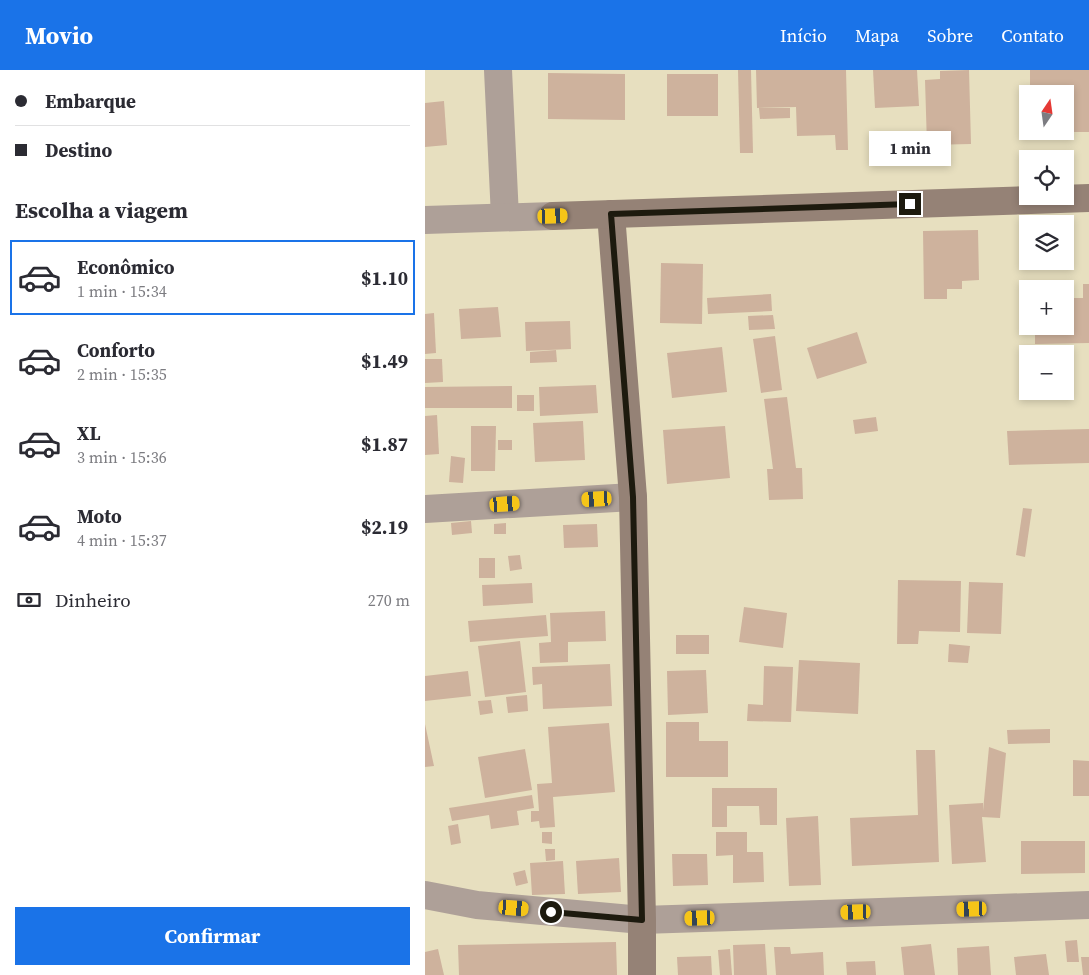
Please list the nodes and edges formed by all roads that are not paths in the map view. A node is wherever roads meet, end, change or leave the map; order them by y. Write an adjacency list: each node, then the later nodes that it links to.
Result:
1 (498, 70): 4 (street)
2 (1089, 198): 3 (street)
3 (611, 214): 4 (street); 6 (street)
4 (505, 217): 5 (street)
5 (425, 220)
6 (633, 497): 7 (street); 10 (street)
7 (425, 509)
8 (425, 895): 10 (street)
9 (1089, 905): 10 (street)
10 (642, 920): 11 (street)
11 (642, 975)

